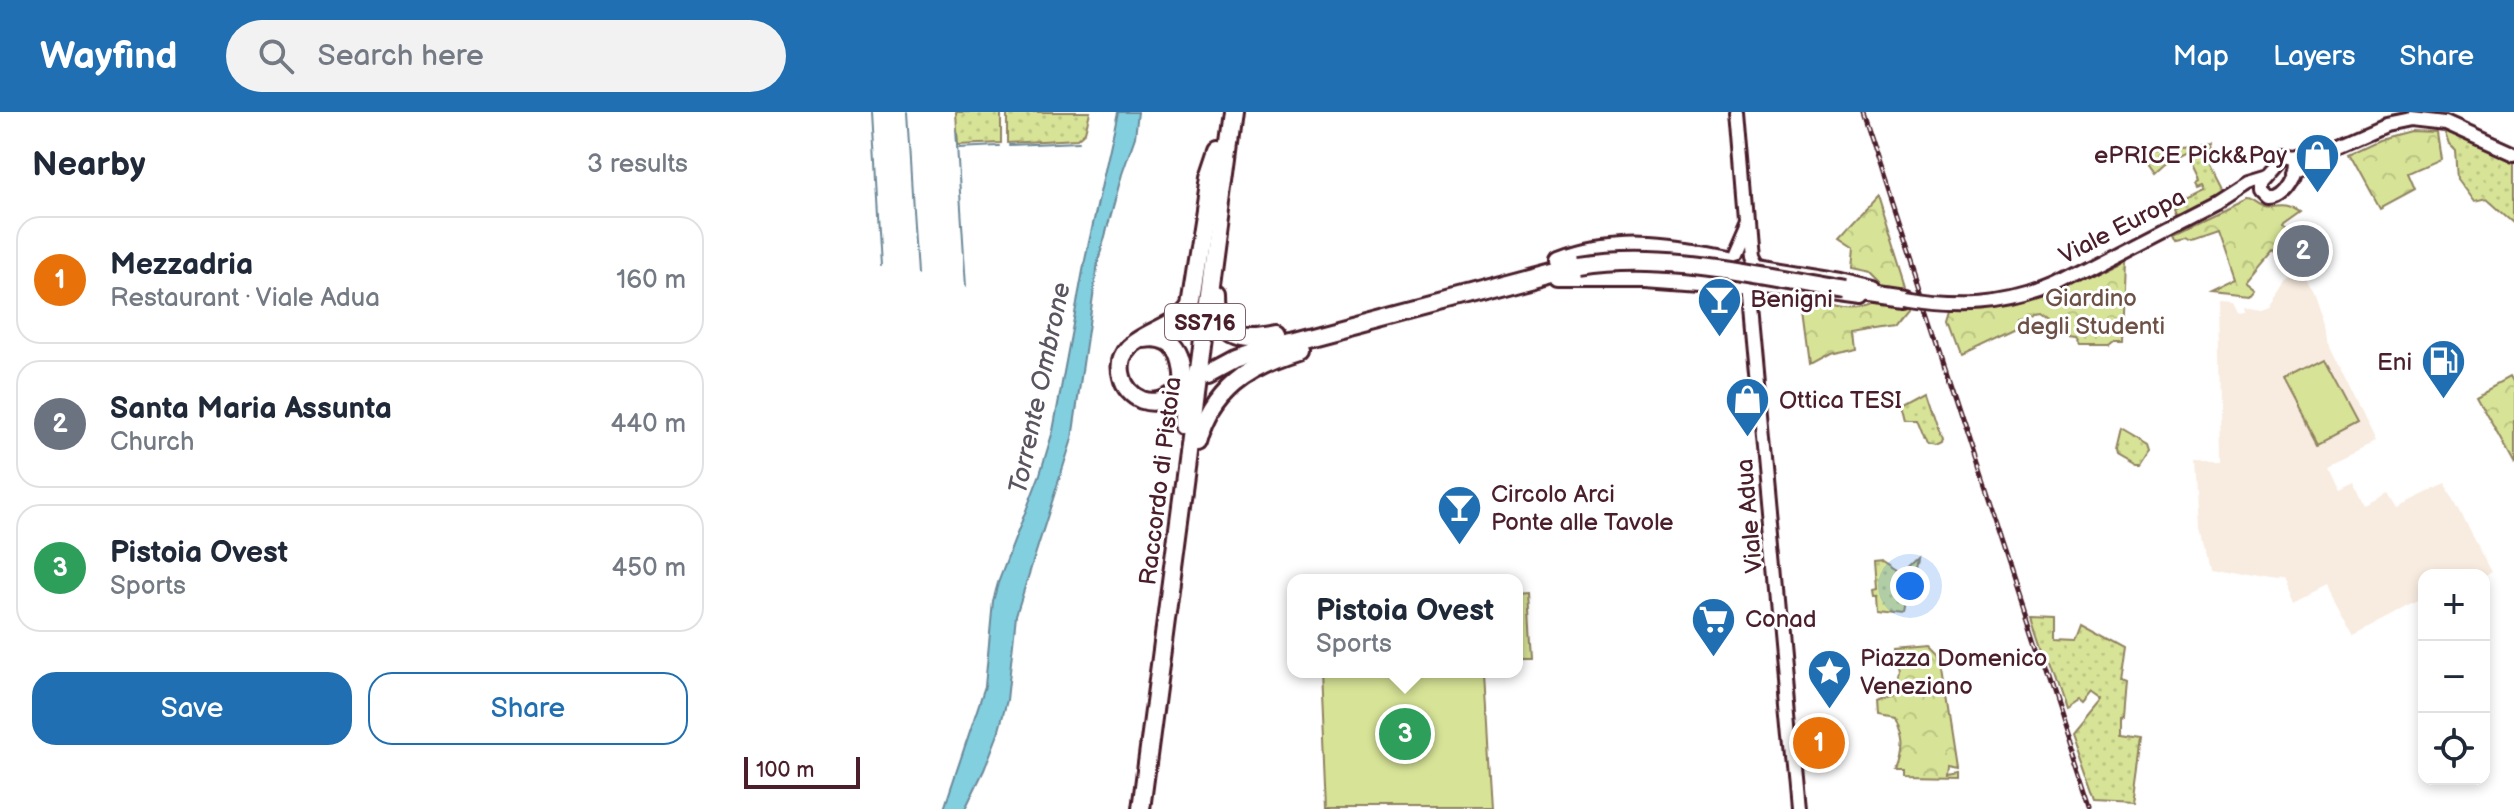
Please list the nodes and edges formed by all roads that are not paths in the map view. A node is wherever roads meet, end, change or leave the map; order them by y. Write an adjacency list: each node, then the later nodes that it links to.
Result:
1 (1224, 112): 5 (highway, Raccordo di Pistoia / SS716)
2 (1233, 112): 5 (highway, Raccordo di Pistoia / SS716)
3 (1737, 112): 12 (main road)
4 (2338, 145): 6 (main road); 7 (main road); 8 (main road)
5 (1224, 151): 22 (highway); 23 (highway); 26 (highway, Raccordo di Pistoia / SS716); 27 (highway, Raccordo di Pistoia / SS716)
6 (2514, 154)
7 (2298, 158): 8 (main road); 9 (main road)
8 (2296, 174): 10 (main road)
9 (2268, 176): 10 (main road); 11 (main road)
10 (2264, 194): 11 (main road)
11 (2217, 202): 20 (main road, Viale Europa, bridge)
12 (1746, 221): 13 (main road); 14 (main road)
13 (1728, 256): 14 (main road); 15 (highway); 17 (main road)
14 (1752, 261): 16 (main road); 19 (main road)
15 (1535, 277): 17 (highway); 19 (highway, bridge); 22 (highway)
16 (1750, 284): 17 (main road); 18 (main road); 21 (main road, Viale Adua)
17 (1729, 285): 21 (main road)
18 (1772, 288): 19 (main road); 21 (main road)
19 (1877, 295): 20 (highway)
20 (1906, 299)
21 (1752, 314): 30 (main road, Viale Adua)
22 (1387, 315): 24 (highway); 27 (highway)
23 (1138, 340): 25 (highway); 26 (highway)
24 (1208, 374)
25 (1178, 392)
26 (1183, 426): 28 (highway, Raccordo di Pistoia / SS716)
27 (1183, 493): 29 (highway, Raccordo di Pistoia / SS716)
28 (1132, 809)
29 (1141, 809)
30 (1797, 809)

